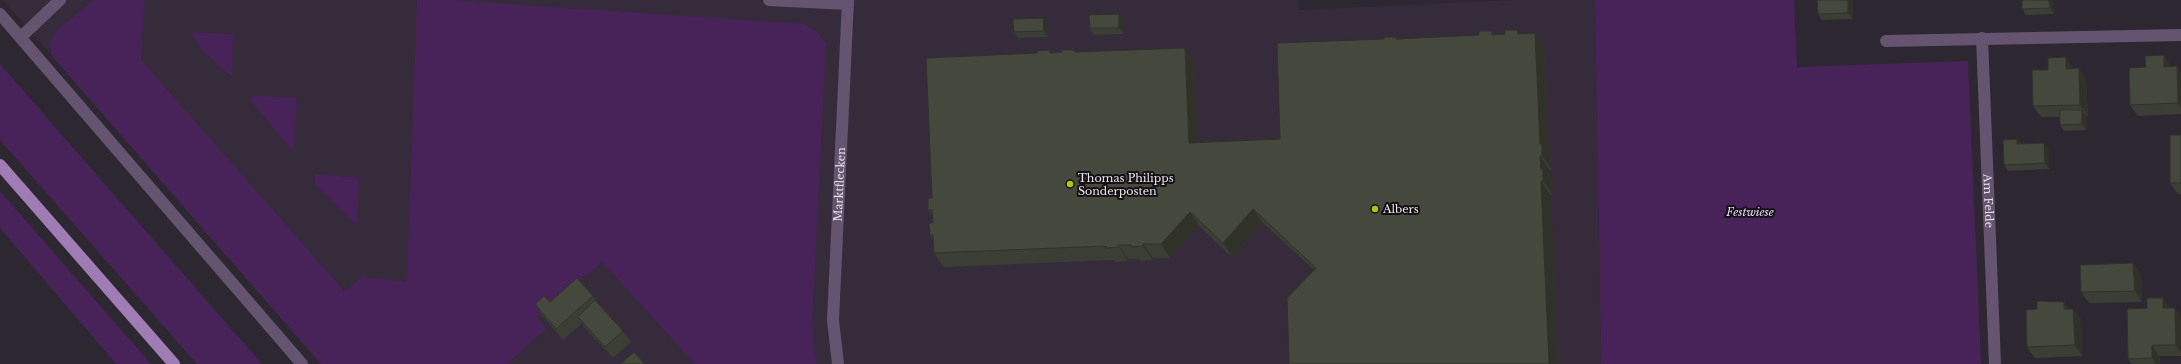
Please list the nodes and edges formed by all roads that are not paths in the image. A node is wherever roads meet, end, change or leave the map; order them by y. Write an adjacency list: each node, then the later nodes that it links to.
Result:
1 (60, 0): 6 (street)
2 (769, 0): 3 (street, Marktflecken)
3 (848, 2): 12 (street, Marktflecken)
4 (0, 14): 6 (street)
5 (2181, 35): 7 (street)
6 (21, 37): 11 (street)
7 (1982, 38): 8 (street); 13 (street, Am Felde)
8 (1886, 41)
9 (0, 165): 10 (main road)
10 (174, 364)
11 (302, 364)
12 (838, 364)
13 (1995, 364)

